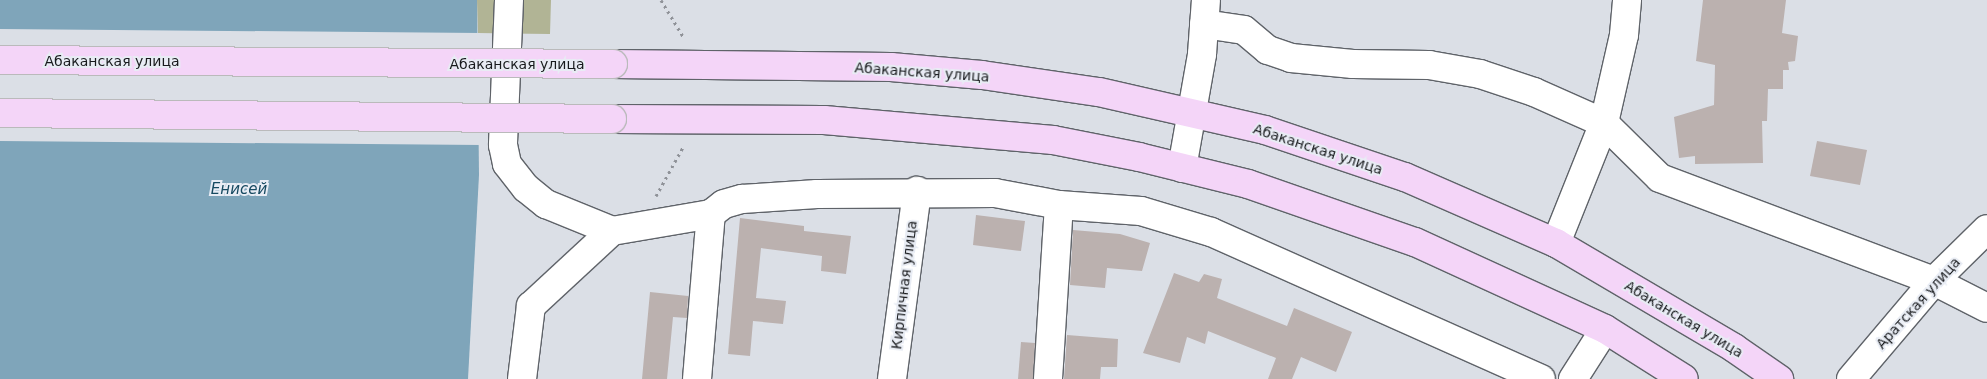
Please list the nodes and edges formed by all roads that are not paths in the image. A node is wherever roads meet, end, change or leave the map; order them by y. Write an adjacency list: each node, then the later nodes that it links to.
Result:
1 (509, 0): 13 (street)
2 (1628, 0): 7 (street)
3 (1206, 12): 5 (street); 7 (street)
4 (0, 60): 5 (main road, Абаканская улица, bridge)
5 (1193, 112): 8 (street); 14 (main road, Абаканская улица)
6 (0, 113): 8 (main road, bridge)
7 (1604, 123): 14 (street); 15 (street)
8 (1182, 168): 17 (main road)
9 (917, 191): 10 (street); 11 (street); 20 (street, Кирпичная улица)
10 (1059, 205): 21 (street); 22 (street)
11 (711, 214): 13 (street); 19 (street)
12 (1987, 229): 15 (street, Аратская улица)
13 (612, 231): 18 (street)
14 (1556, 243): 25 (main road, Абаканская улица)
15 (1934, 281): 16 (street); 26 (street, Аратская улица)
16 (1987, 308)
17 (1605, 329): 23 (street); 24 (main road)
18 (522, 379)
19 (696, 379)
20 (892, 379)
21 (1048, 379)
22 (1541, 379)
23 (1573, 379)
24 (1684, 379)
25 (1779, 379)
26 (1851, 379)

